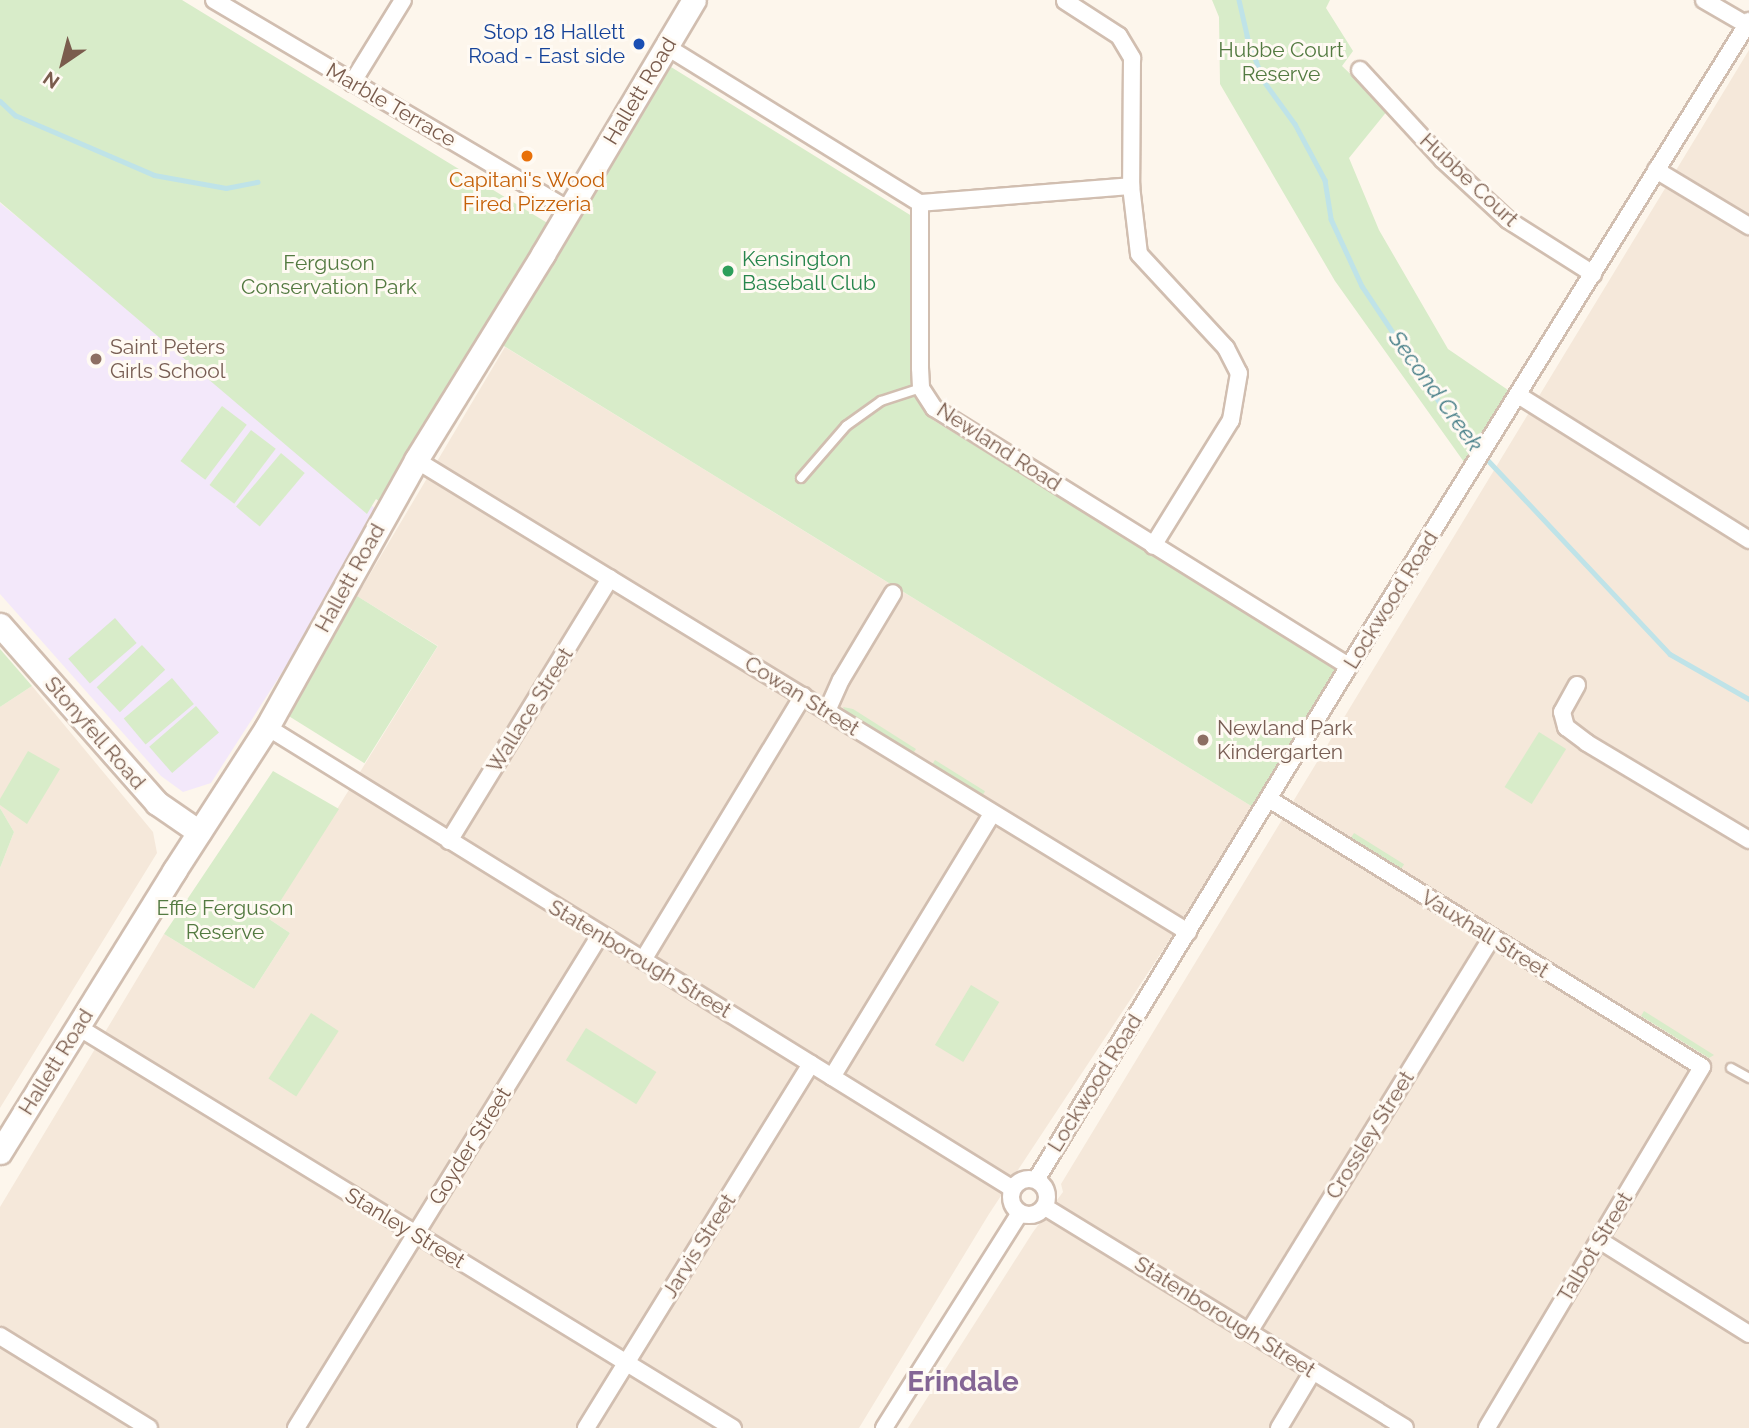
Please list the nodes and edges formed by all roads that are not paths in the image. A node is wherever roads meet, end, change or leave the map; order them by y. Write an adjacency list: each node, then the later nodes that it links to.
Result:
1 (214, 0): 9 (street, Marble Terrace)
2 (403, 0): 9 (street)
3 (694, 0): 7 (main road, Hallett Road)
4 (1704, 0): 6 (street)
5 (1065, 1): 11 (street)
6 (1748, 23): 10 (street, Lockwood Road)
7 (667, 47): 12 (street); 13 (main road, Hallett Road)
8 (1360, 70): 15 (street, Hubbe Court)
9 (352, 83): 13 (street, Marble Terrace)
10 (1656, 170): 14 (street); 15 (street, Lockwood Road)
11 (1131, 186): 12 (street); 21 (street)
12 (920, 203): 16 (street, Newland Road)
13 (569, 210): 18 (main road, Hallett Road)
14 (1749, 226)
15 (1593, 274): 17 (street, Lockwood Road)
16 (921, 388): 19 (lane); 21 (street, Newland Road)
17 (1518, 396): 20 (street); 25 (street, Lockwood Road)
18 (416, 460): 22 (street, Cowan Street); 29 (main road, Hallett Road)
19 (801, 478)
20 (1749, 540)
21 (1153, 546): 25 (street, Newland Road)
22 (610, 578): 27 (street, Cowan Street); 34 (street, Wallace Street)
23 (893, 593): 28 (street)
24 (0, 625): 32 (main road, Stonyfell Road)
25 (1349, 666): 30 (street, Lockwood Road)
26 (1577, 685): 33 (street)
27 (803, 696): 28 (street, Cowan Street); 38 (street)
28 (827, 711): 31 (street, Cowan Street)
29 (267, 727): 32 (main road, Hallett Road); 34 (street, Statenborough Street)
30 (1269, 799): 35 (street, Lockwood Road); 37 (street, Vauxhall Street)
31 (992, 814): 35 (street, Cowan Street); 43 (street)
32 (199, 832): 39 (main road, Hallett Road)
33 (1749, 840)
34 (449, 841): 36 (street, Statenborough Street)
35 (1188, 932): 46 (street, Lockwood Road)
36 (600, 935): 38 (street, Statenborough Street); 50 (street, Goyder Street)
37 (1492, 939): 41 (street, Vauxhall Street); 52 (street, Crossley Street)
38 (643, 960): 40 (street, Statenborough Street)
39 (78, 1027): 45 (main road, Hallett Road); 50 (street, Stanley Street)
40 (811, 1064): 43 (street, Statenborough Street); 55 (street, Jarvis Street)
41 (1702, 1067): 51 (street, Talbot Street)
42 (1731, 1068): 44 (lane)
43 (832, 1077): 47 (street, Statenborough Street)
44 (1749, 1078)
45 (2, 1145)
46 (1036, 1180): 47 (street); 48 (street)
47 (1013, 1189): 49 (street)
48 (1045, 1207): 49 (street); 52 (street, Statenborough Street)
49 (1020, 1213): 61 (street)
50 (415, 1234): 55 (street, Stanley Street); 58 (street, Goyder Street)
51 (1599, 1240): 53 (street); 64 (street, Talbot Street)
52 (1250, 1332): 56 (street, Statenborough Street)
53 (1749, 1334)
54 (0, 1336): 57 (street)
55 (628, 1362): 59 (street, Jarvis Street); 60 (street, Stanley Street)
56 (1313, 1371): 62 (street); 63 (street, Statenborough Street)
57 (149, 1428)
58 (296, 1428)
59 (586, 1428)
60 (733, 1428)
61 (884, 1428)
62 (1279, 1428)
63 (1405, 1428)
64 (1487, 1428)

